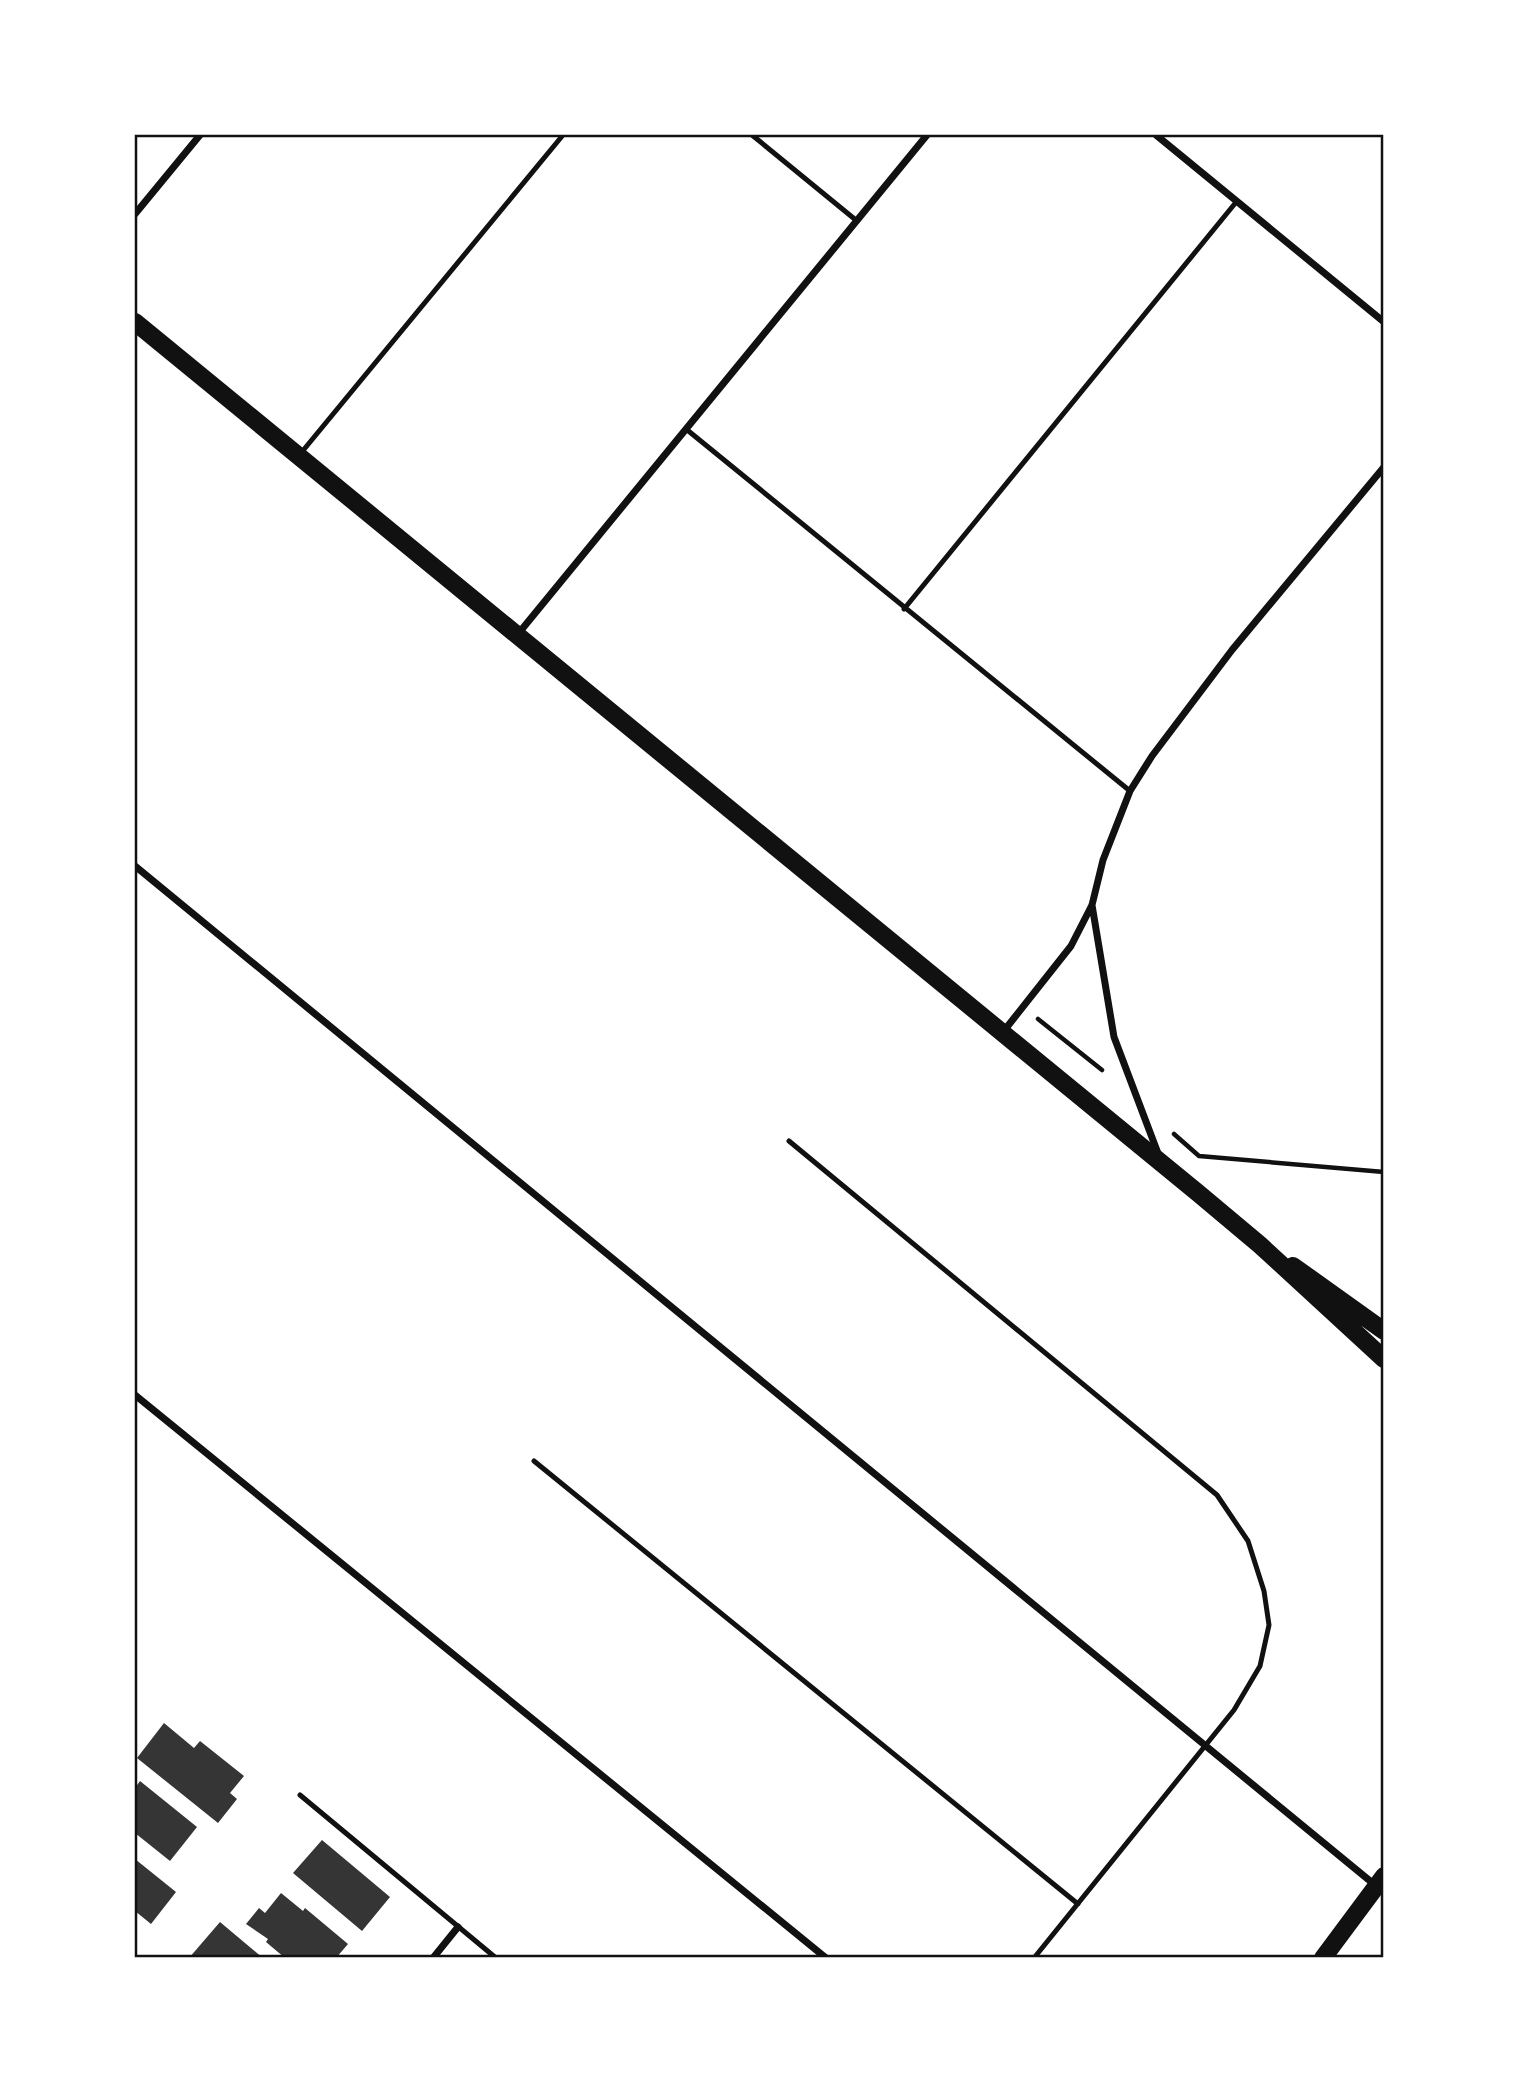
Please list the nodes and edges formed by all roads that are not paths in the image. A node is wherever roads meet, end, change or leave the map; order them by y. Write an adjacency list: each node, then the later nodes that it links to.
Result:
1 (200, 135): 7 (street)
2 (563, 135): 12 (lane)
3 (752, 135): 8 (lane)
4 (927, 135): 8 (street)
5 (1156, 135): 6 (street)
6 (1237, 201): 10 (street); 14 (lane)
7 (135, 214)
8 (857, 221): 11 (street)
9 (135, 322): 12 (main road)
10 (1384, 322)
11 (686, 429): 14 (lane); 15 (street)
12 (299, 456): 15 (main road)
13 (1384, 467): 16 (street)
14 (904, 608): 16 (lane)
15 (517, 635): 19 (main road)
16 (1130, 791): 18 (street)
17 (135, 866): 27 (street)
18 (1092, 905): 19 (street); 21 (street)
19 (1003, 1033): 21 (main road)
20 (789, 1141): 27 (lane)
21 (1163, 1165): 22 (main road)
22 (1260, 1245): 23 (main road); 24 (main road)
23 (1384, 1331)
24 (1384, 1359)
25 (135, 1395): 34 (street)
26 (534, 1461): 30 (lane)
27 (1206, 1746): 29 (street); 30 (lane)
28 (300, 1796): 31 (lane)
29 (1382, 1882): 36 (main road)
30 (1078, 1904): 35 (lane)
31 (458, 1927): 32 (street); 33 (lane)
32 (432, 1958)
33 (496, 1958)
34 (826, 1958)
35 (1034, 1958)
36 (1323, 1958)

